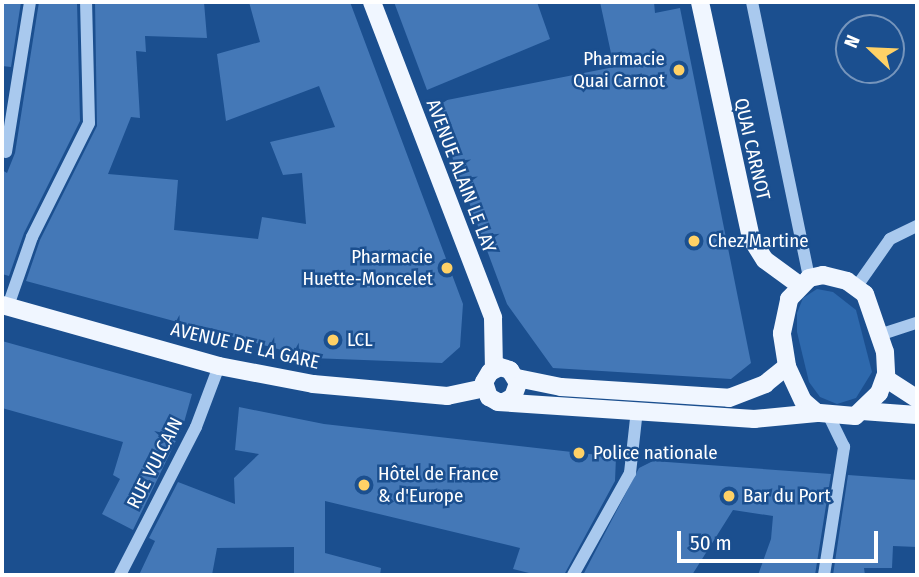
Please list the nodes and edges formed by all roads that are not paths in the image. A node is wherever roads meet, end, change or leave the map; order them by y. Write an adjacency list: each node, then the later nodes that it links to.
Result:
1 (30, 2): 6 (street)
2 (86, 2): 10 (street)
3 (372, 2): 15 (main road, AVENUE ALAIN LE LAY)
4 (700, 2): 8 (main road, QUAI CARNOT)
5 (752, 2): 8 (street)
6 (6, 152)
7 (917, 226): 9 (street)
8 (804, 282): 9 (main road); 14 (main road)
9 (857, 286): 12 (main road)
10 (5, 306): 13 (main road, AVENUE DE LA GARE)
11 (917, 323): 12 (street)
12 (879, 335): 17 (main road)
13 (219, 366): 18 (main road, AVENUE DE LA GARE); 25 (street, RUE VULCAIN)
14 (787, 366): 16 (main road); 23 (main road)
15 (494, 368): 16 (main road); 18 (main road)
16 (517, 378): 20 (main road)
17 (885, 378): 19 (main road); 22 (main road)
18 (484, 388): 20 (main road)
19 (917, 399)
20 (504, 402): 21 (main road)
21 (637, 410): 23 (main road); 26 (street)
22 (862, 411): 23 (main road); 24 (main road)
23 (823, 414): 27 (street)
24 (917, 415)
25 (120, 575)
26 (573, 575)
27 (824, 575)

